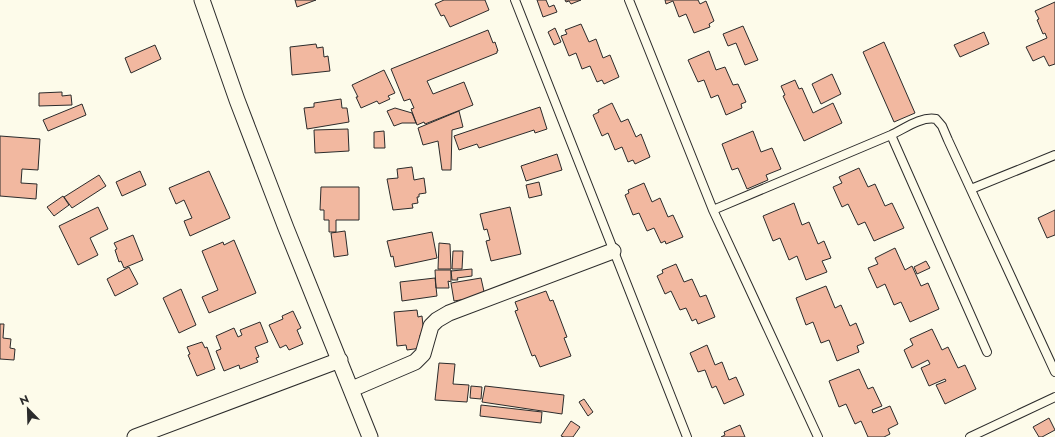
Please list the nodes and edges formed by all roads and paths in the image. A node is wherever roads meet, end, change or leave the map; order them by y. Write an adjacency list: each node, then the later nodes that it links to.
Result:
1 (202, 0): 10 (street)
2 (515, 0): 8 (lane)
3 (629, 0): 7 (lane)
4 (891, 135): 6 (lane); 7 (lane); 9 (lane)
5 (1055, 155): 6 (lane)
6 (971, 189): 11 (lane)
7 (713, 210): 17 (lane)
8 (613, 251): 12 (street); 16 (lane)
9 (987, 352)
10 (340, 360): 12 (street); 14 (street)
11 (1055, 372)
12 (352, 389): 15 (street)
13 (1055, 397): 18 (lane)
14 (135, 437)
15 (370, 437)
16 (688, 437)
17 (818, 437)
18 (970, 437)

